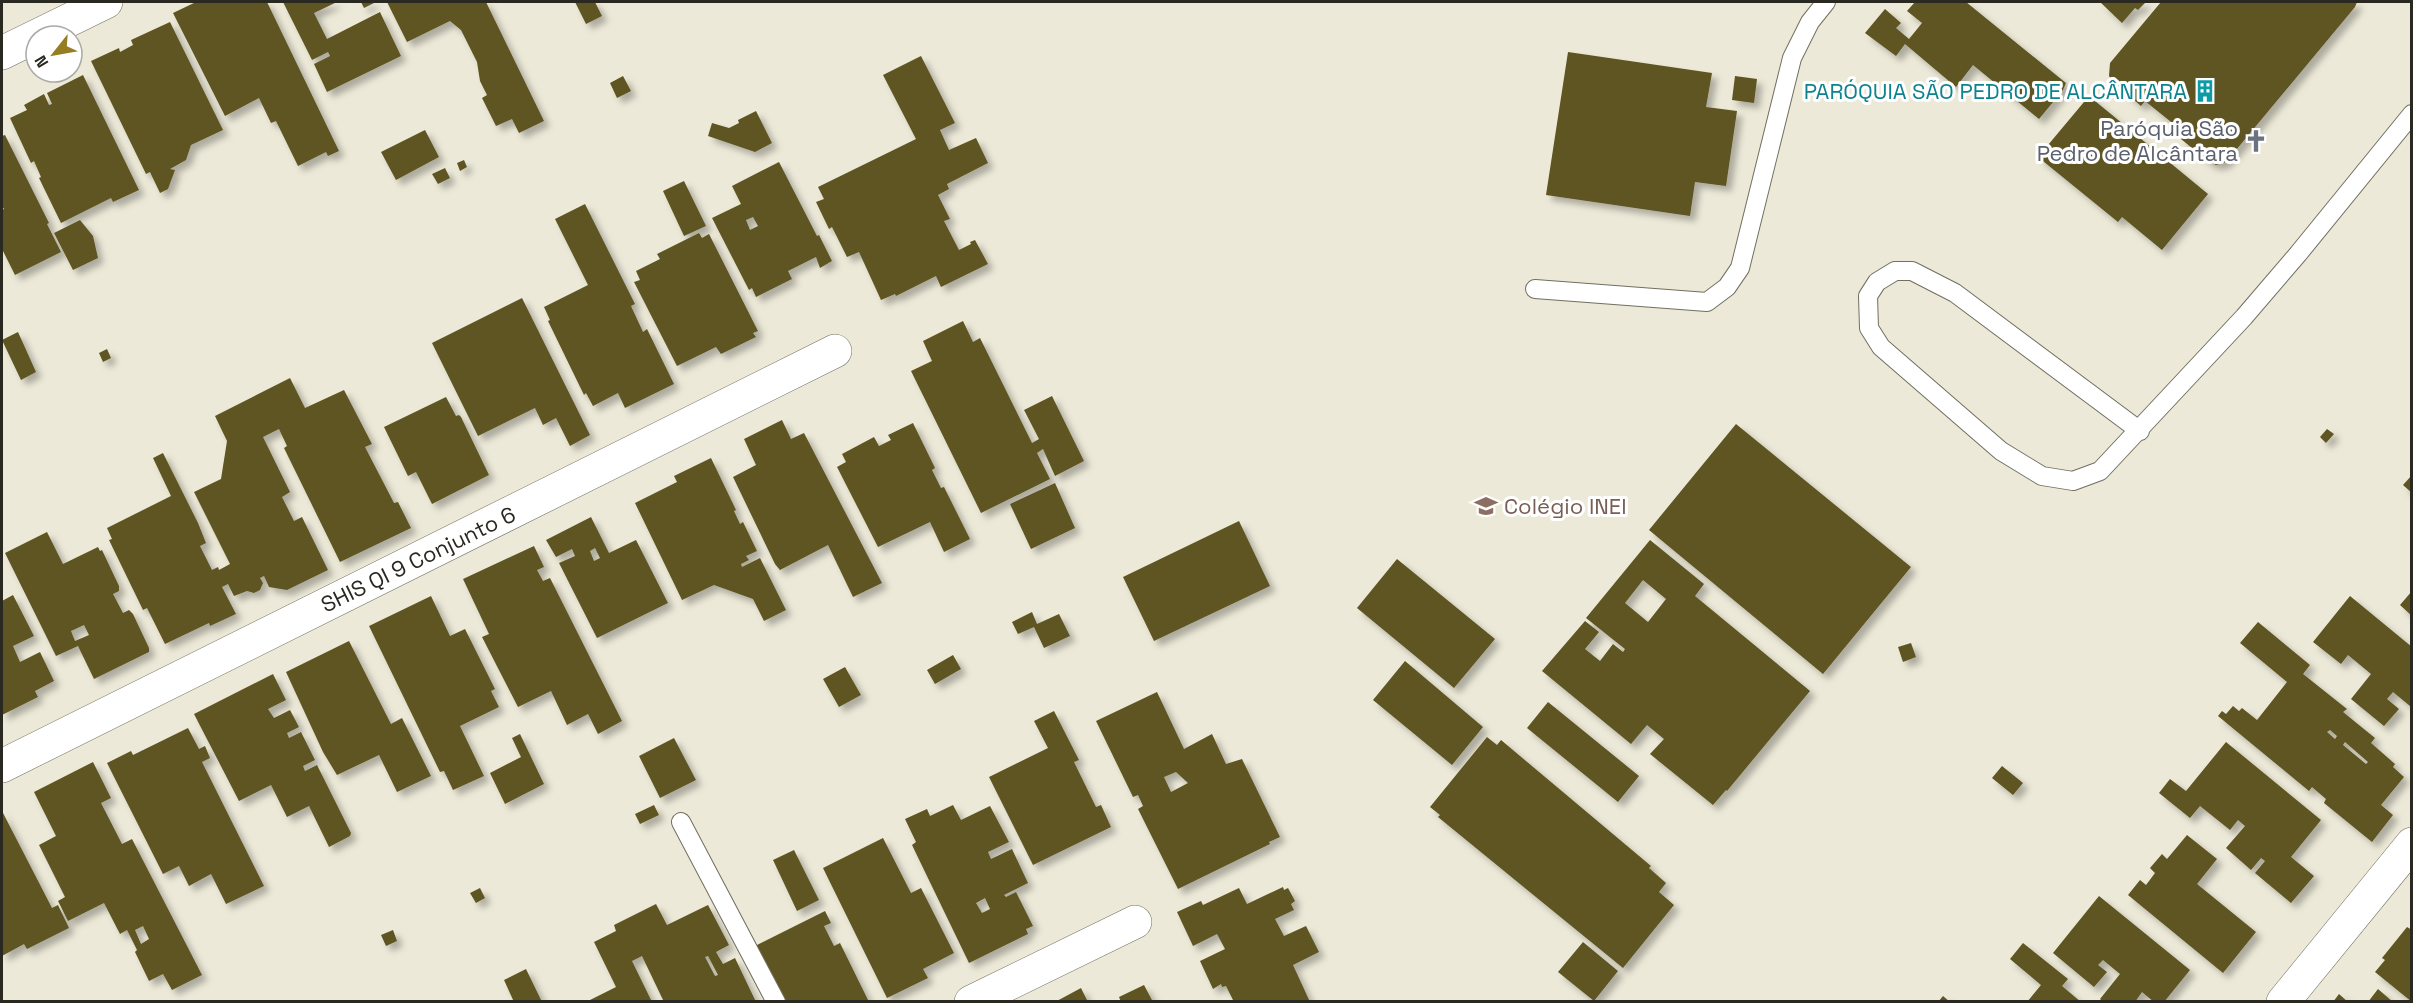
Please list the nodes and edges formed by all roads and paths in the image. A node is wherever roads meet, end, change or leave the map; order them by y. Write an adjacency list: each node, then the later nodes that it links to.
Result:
1 (106, 2): 3 (street)
2 (1826, 2): 5 (lane)
3 (2, 53)
4 (2412, 114): 7 (lane)
5 (1536, 289)
6 (835, 351): 8 (street, SHIS QI 9 Conjunto 6)
7 (2140, 431): 7 (lane)
8 (2, 766)
9 (681, 822): 12 (lane)
10 (2412, 844): 14 (street)
11 (1135, 922): 13 (street)
12 (776, 1002)
13 (971, 1002)
14 (2283, 1002)

